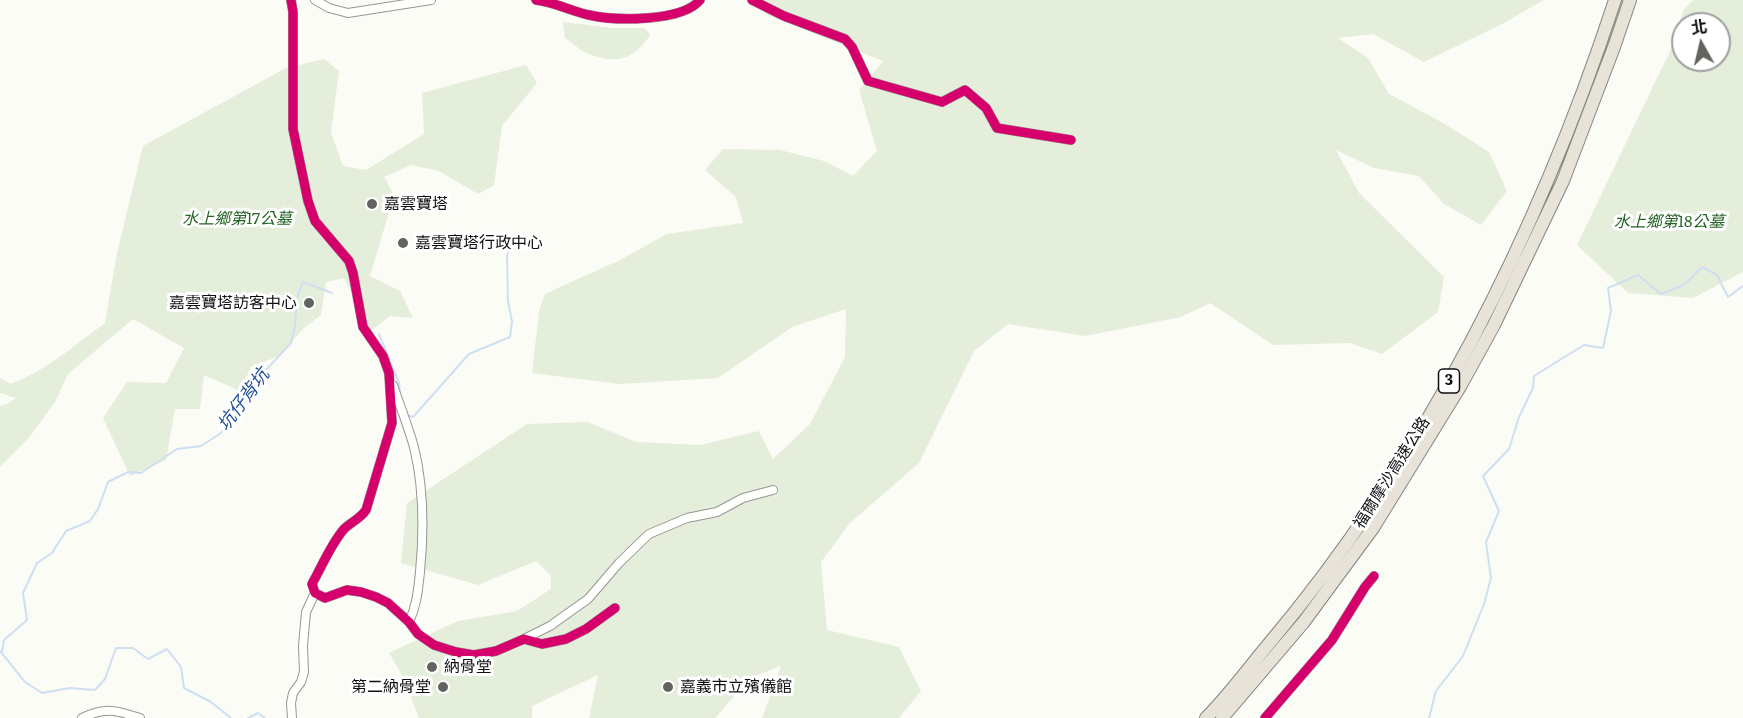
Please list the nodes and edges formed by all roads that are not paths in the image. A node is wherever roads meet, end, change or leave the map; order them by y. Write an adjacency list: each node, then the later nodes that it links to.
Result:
1 (291, 0): 10 (street)
2 (315, 0): 3 (street)
3 (431, 0)
4 (536, 0): 5 (street)
5 (700, 0)
6 (752, 0): 9 (street)
7 (1615, 0): 20 (highway, 福爾摩沙高速公路 / 3)
8 (1630, 0): 21 (highway, 福爾摩沙高速公路 / 3)
9 (1071, 140)
10 (389, 374): 13 (street); 15 (street)
11 (773, 490): 16 (street)
12 (1374, 576): 22 (street)
13 (315, 593): 15 (street); 19 (street)
14 (615, 609): 16 (street)
15 (409, 622): 16 (street)
16 (524, 639)
17 (82, 718): 18 (street)
18 (140, 718)
19 (292, 718)
20 (1206, 718)
21 (1222, 718)
22 (1265, 718)

